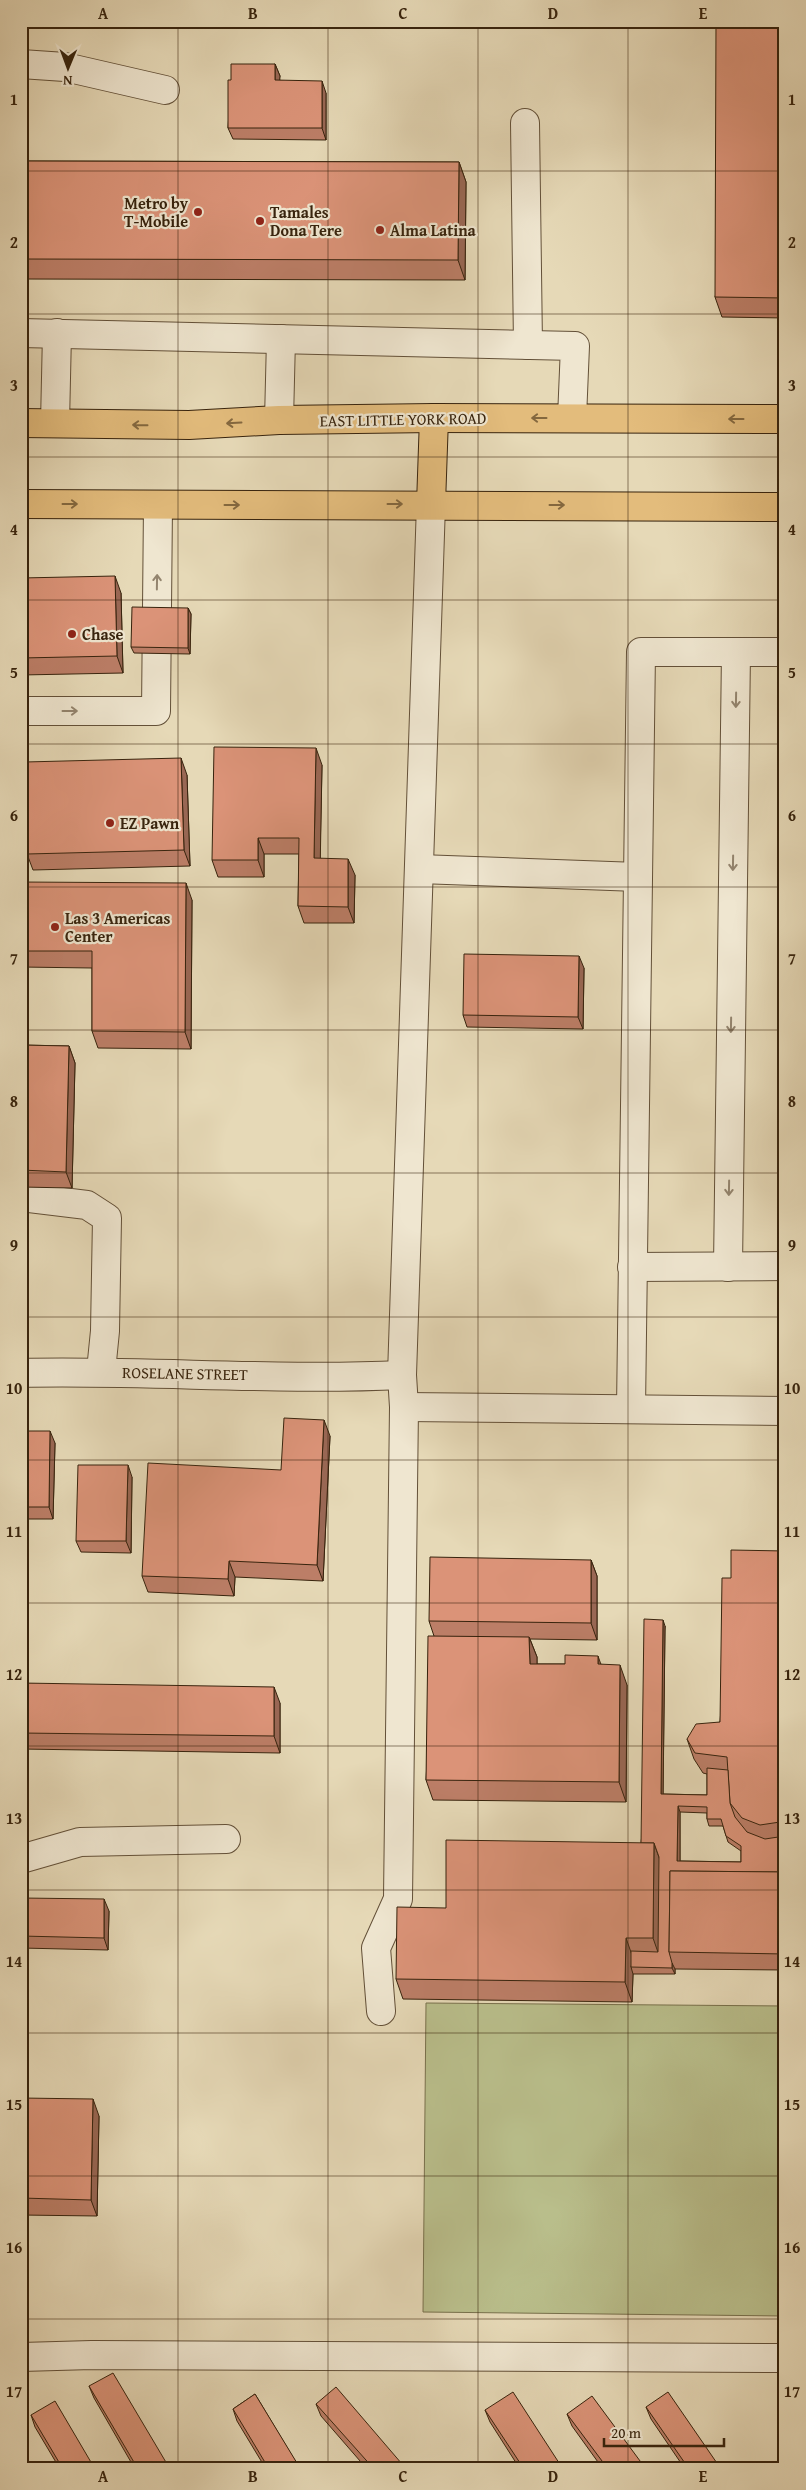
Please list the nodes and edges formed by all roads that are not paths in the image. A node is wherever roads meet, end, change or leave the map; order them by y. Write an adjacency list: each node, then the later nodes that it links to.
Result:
1 (21, 64): 2 (street)
2 (165, 90)
3 (525, 123): 7 (street)
4 (21, 333): 5 (street)
5 (57, 333): 6 (street); 13 (street)
6 (281, 339): 7 (street); 11 (street)
7 (528, 345): 9 (street)
8 (434, 418): 9 (main road, EAST LITTLE YORK ROAD, one-way to 8); 11 (main road, EAST LITTLE YORK ROAD); 15 (main road)
9 (572, 418): 10 (main road, EAST LITTLE YORK ROAD, one-way to 9)
10 (785, 419)
11 (279, 420): 13 (main road, EAST LITTLE YORK ROAD, one-way to 13)
12 (21, 423): 13 (main road, EAST LITTLE YORK ROAD)
13 (55, 423)
14 (21, 504): 16 (main road, one-way to 16)
15 (431, 504): 16 (main road, one-way to 15); 17 (main road, one-way to 17); 21 (street)
16 (158, 505): 20 (street, one-way to 16)
17 (785, 507)
18 (736, 652): 19 (street); 22 (street); 26 (street, one-way to 26)
19 (785, 652)
20 (21, 711)
21 (419, 869): 22 (street); 29 (street)
22 (638, 877): 25 (street)
23 (21, 1196): 27 (street)
24 (785, 1266): 26 (street)
25 (632, 1267): 26 (street); 31 (street)
26 (728, 1267)
27 (101, 1372): 28 (street, ROSELANE STREET); 29 (street, ROSELANE STREET)
28 (21, 1373)
29 (402, 1375): 30 (street)
30 (404, 1407): 31 (street); 35 (street)
31 (630, 1409): 32 (street)
32 (785, 1411)
33 (226, 1839): 34 (street)
34 (21, 1859)
35 (381, 2011)
36 (21, 2357): 37 (street)
37 (785, 2358)

